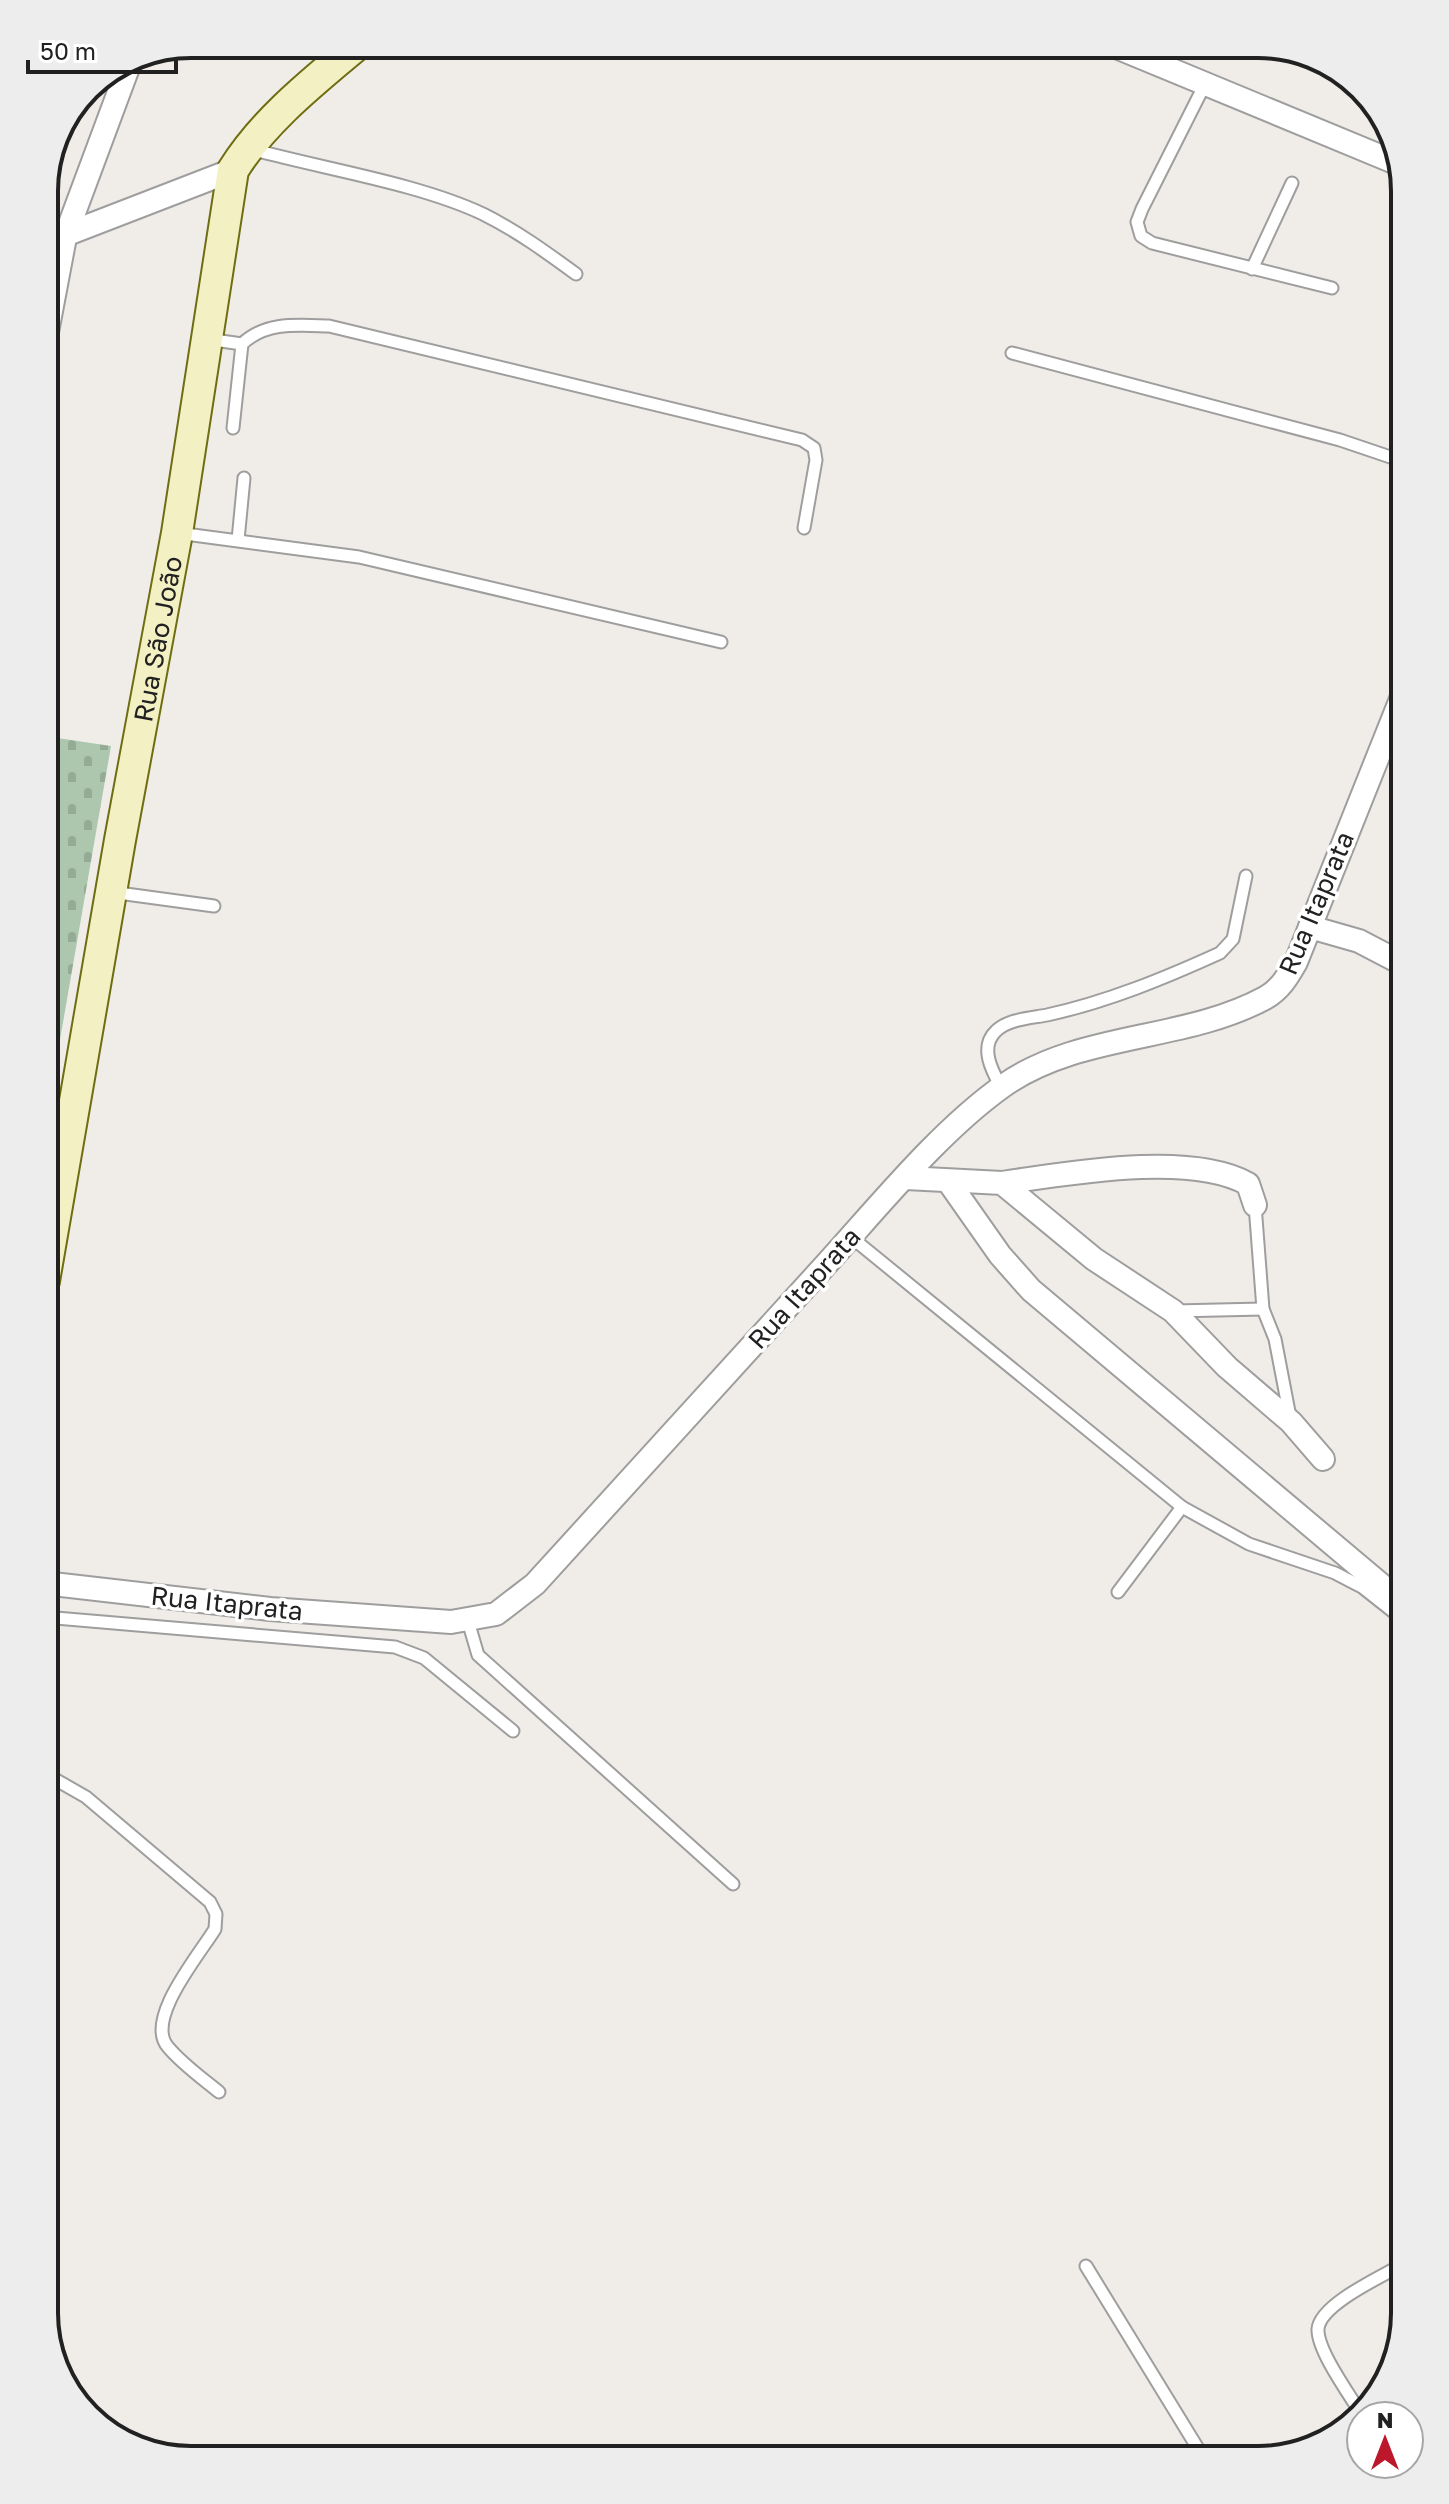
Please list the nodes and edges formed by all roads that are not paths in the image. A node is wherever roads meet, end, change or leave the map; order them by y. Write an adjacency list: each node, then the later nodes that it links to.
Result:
1 (342, 58): 5 (street)
2 (1143, 58): 4 (street)
3 (124, 77): 8 (street)
4 (1205, 84): 6 (street); 10 (lane)
5 (240, 159): 9 (street); 11 (lane); 13 (street, Rua São João)
6 (1387, 159)
7 (1292, 183): 10 (lane)
8 (58, 231)
9 (58, 238)
10 (1252, 269): 12 (lane)
11 (576, 274)
12 (1332, 288)
13 (207, 339): 14 (lane); 20 (street, Rua São João)
14 (242, 344): 16 (lane); 19 (lane)
15 (1012, 353): 17 (lane)
16 (233, 428)
17 (1391, 457)
18 (244, 478): 21 (lane)
19 (804, 528)
20 (177, 533): 21 (lane); 25 (street, Rua São João)
21 (238, 540): 22 (lane)
22 (721, 642)
23 (1391, 724): 27 (street, Rua Itaprata)
24 (1246, 876): 29 (lane)
25 (111, 892): 26 (lane); 33 (street, Rua São João)
26 (214, 906)
27 (1310, 927): 28 (street); 29 (street, Rua Itaprata)
28 (1391, 958)
29 (1001, 1087): 30 (street, Rua Itaprata)
30 (906, 1178): 31 (street); 35 (street, Rua Itaprata)
31 (948, 1181): 32 (street); 43 (street)
32 (1002, 1183): 34 (street); 37 (street)
33 (58, 1200)
34 (1255, 1205): 36 (lane)
35 (851, 1237): 40 (lane); 46 (street, Rua Itaprata)
36 (1263, 1309): 37 (lane); 38 (lane)
37 (1173, 1311): 38 (street)
38 (1291, 1422): 39 (street)
39 (1323, 1459)
40 (1182, 1507): 42 (lane); 44 (lane)
41 (58, 1585): 46 (street, Rua Itaprata)
42 (1118, 1592)
43 (1391, 1593)
44 (1391, 1610)
45 (58, 1618): 47 (lane)
46 (468, 1621): 49 (lane)
47 (513, 1731)
48 (58, 1781): 50 (lane)
49 (733, 1884)
50 (219, 2092)
51 (1086, 2266): 54 (lane)
52 (1391, 2271): 53 (lane)
53 (1353, 2400)
54 (1196, 2446)

